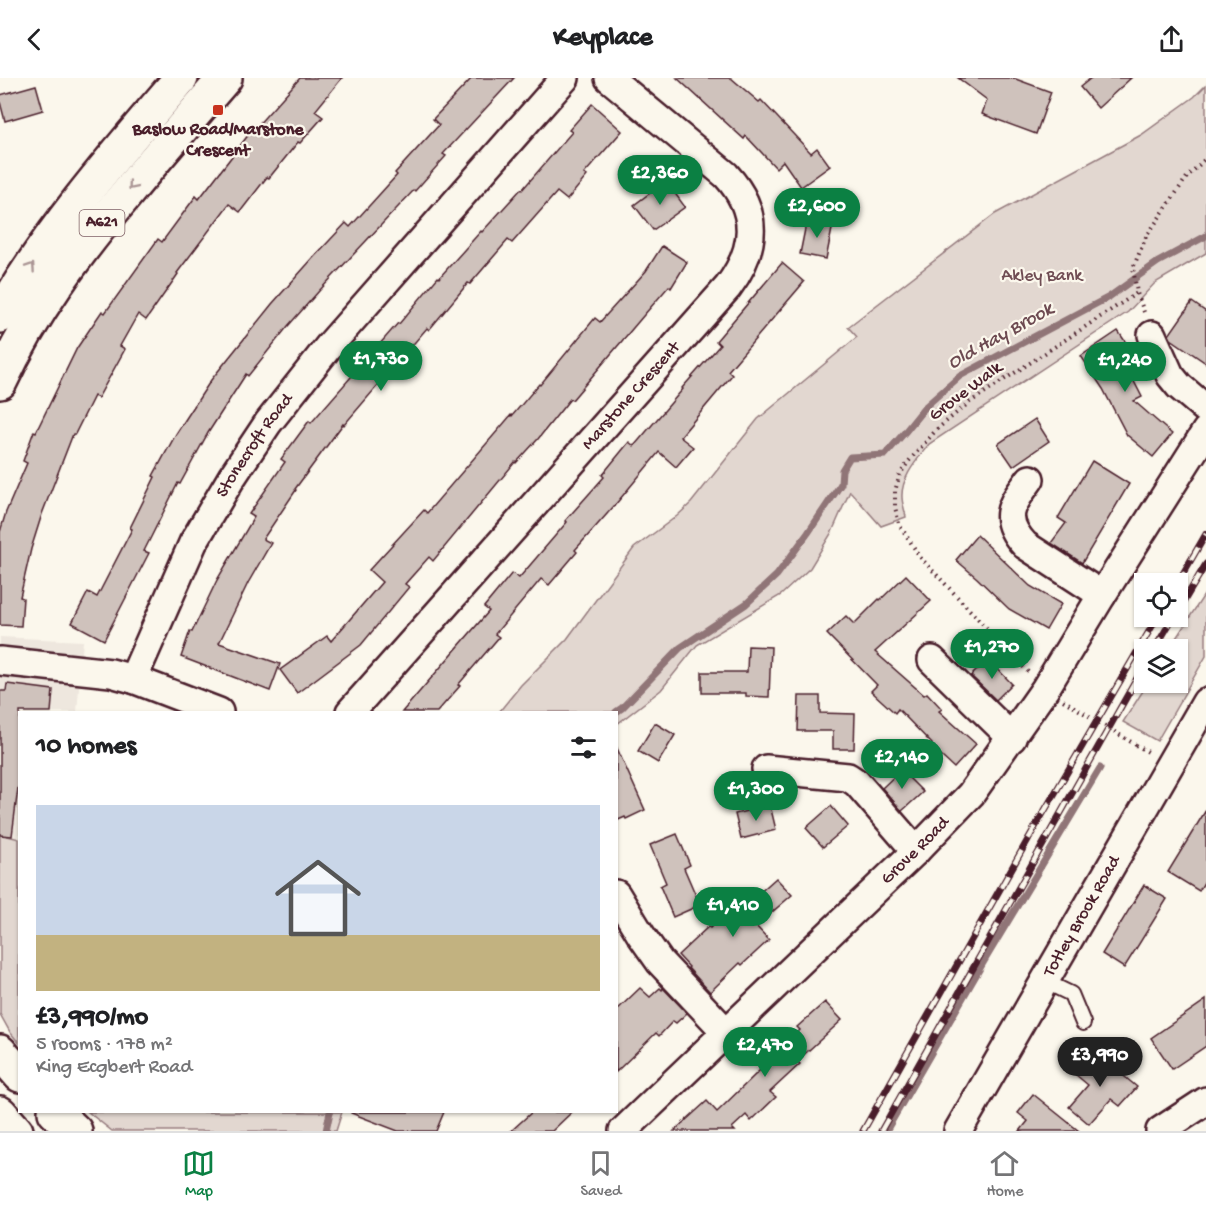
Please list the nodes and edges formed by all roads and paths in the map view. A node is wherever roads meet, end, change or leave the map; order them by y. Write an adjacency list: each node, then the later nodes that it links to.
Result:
1 (181, 78): 6 (main road, A621, one-way to 1)
2 (225, 78): 8 (main road, A621, one-way to 8)
3 (565, 78): 15 (street, Stonecroft Road)
4 (609, 78): 19 (street, Marstone Crescent)
5 (1206, 158): 16 (path, Grove Walk)
6 (0, 316)
7 (1152, 335): 9 (street)
8 (0, 382)
9 (1206, 409)
10 (1206, 431): 12 (street, Grove Road)
11 (1030, 479): 12 (street)
12 (1102, 596): 16 (street, Grove Road)
13 (932, 660): 20 (street)
14 (0, 661): 15 (street)
15 (133, 679): 18 (street)
16 (1051, 693): 20 (street, Grove Road); 21 (path, Grove Walk, bridge)
17 (1206, 702): 25 (street, Totley Brook Road)
18 (216, 711)
19 (351, 711)
20 (1012, 738): 23 (street, Grove Road)
21 (1136, 745)
22 (766, 769): 23 (street)
23 (916, 851): 27 (street, Grove Road)
24 (618, 897): 27 (street)
25 (1044, 981): 26 (lane); 36 (street, Totley Brook Road)
26 (1083, 1023)
27 (726, 1032): 35 (street, Grove Road)
28 (0, 1052): 29 (main road)
29 (18, 1073)
30 (1206, 1101): 37 (street)
31 (0, 1113): 33 (main road)
32 (56, 1113): 34 (main road)
33 (16, 1131)
34 (75, 1131)
35 (623, 1131)
36 (958, 1131)
37 (1160, 1131)

